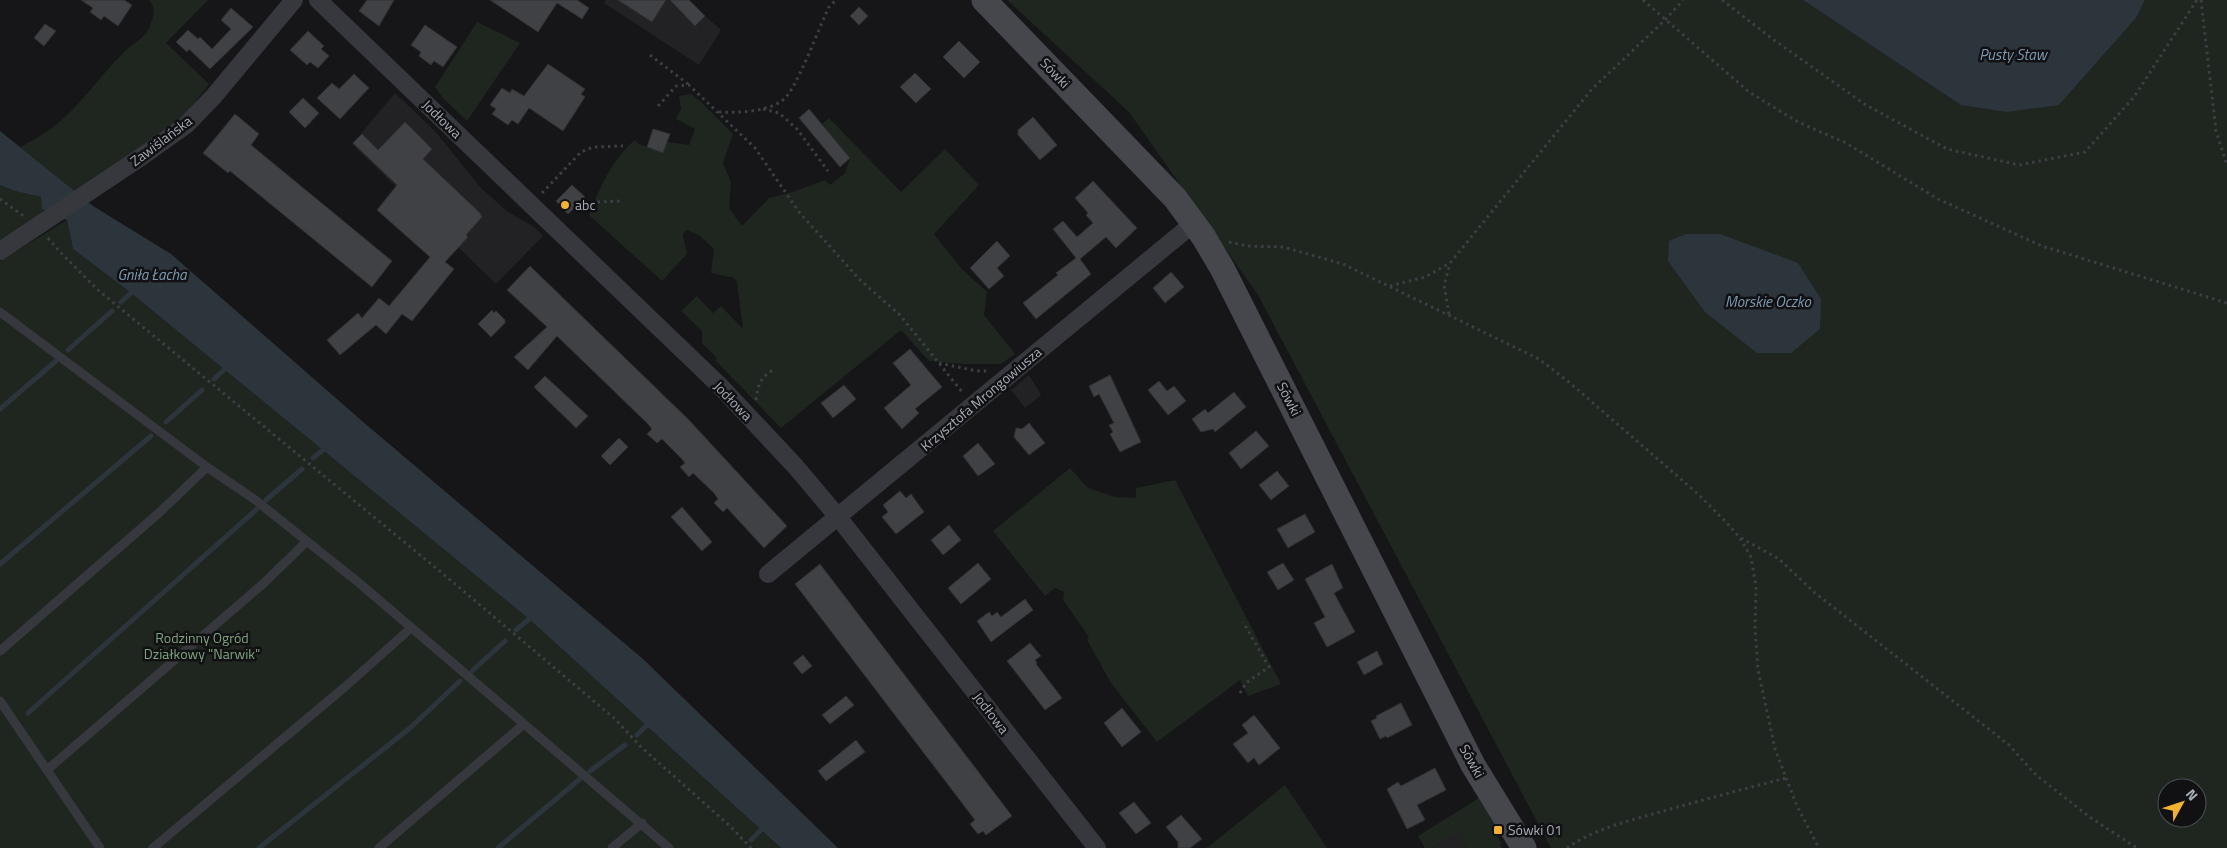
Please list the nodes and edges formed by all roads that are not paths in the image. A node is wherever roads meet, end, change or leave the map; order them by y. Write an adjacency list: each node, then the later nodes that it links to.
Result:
1 (294, 0): 5 (street, Zawiślańska)
2 (318, 0): 8 (street, Jodłowa)
3 (984, 0): 4 (street, Sówki)
4 (1199, 230): 8 (street, Krzysztofa Mrongowiusza); 23 (street, Sówki)
5 (0, 251)
6 (0, 312): 7 (lane)
7 (207, 467): 9 (lane); 12 (lane)
8 (838, 517): 10 (street, Krzysztofa Mrongowiusza); 22 (street, Jodłowa)
9 (306, 542): 11 (lane); 15 (lane)
10 (768, 574)
11 (411, 628): 14 (lane); 18 (lane)
12 (0, 651)
13 (0, 702): 15 (lane)
14 (524, 724): 16 (lane); 19 (lane)
15 (47, 770): 17 (lane)
16 (642, 823): 20 (lane); 21 (lane)
17 (100, 848)
18 (153, 848)
19 (379, 848)
20 (612, 848)
21 (669, 848)
22 (1097, 848)
23 (1524, 848)

